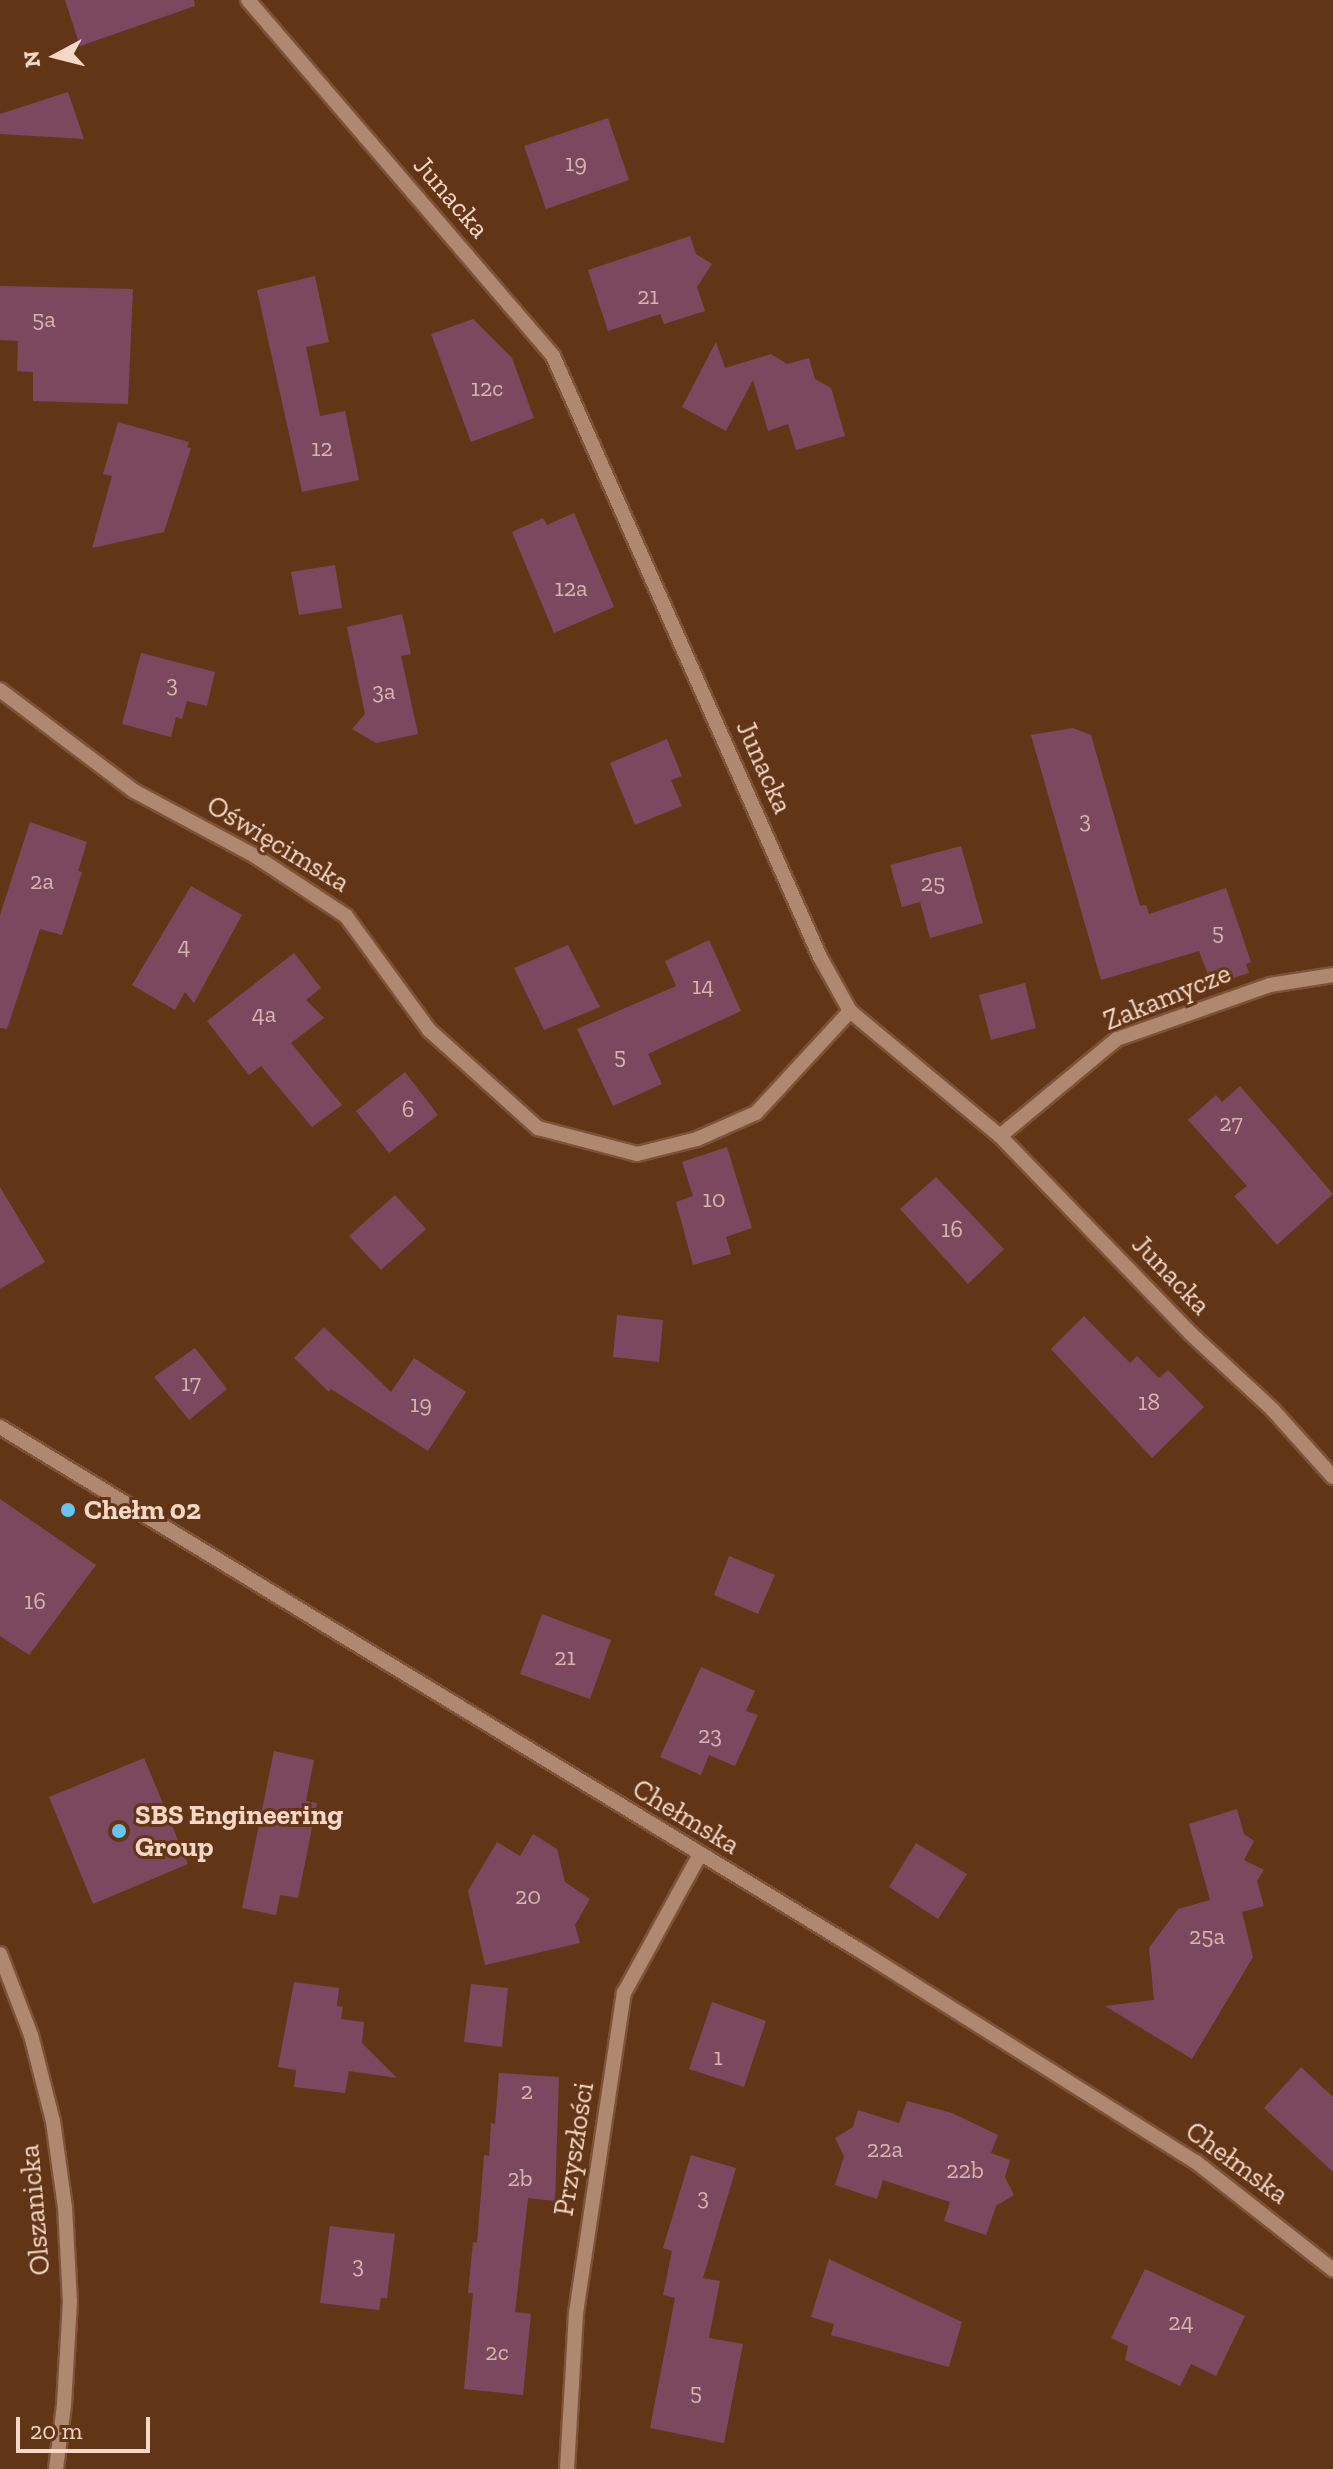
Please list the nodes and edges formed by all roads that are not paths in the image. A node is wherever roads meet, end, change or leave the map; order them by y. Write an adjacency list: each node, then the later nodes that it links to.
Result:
1 (248, 0): 4 (street, Junacka)
2 (0, 690): 4 (street, Oświęcimska)
3 (1333, 975): 5 (street, Zakamycze)
4 (850, 1011): 5 (street, Junacka)
5 (1000, 1136): 7 (street, Junacka)
6 (0, 1427): 8 (street, Chełmska)
7 (1333, 1477)
8 (699, 1856): 10 (street, Chełmska); 12 (street, Przyszłości)
9 (0, 1954): 11 (street, Olszanicka)
10 (1333, 2270)
11 (56, 2469)
12 (567, 2469)

